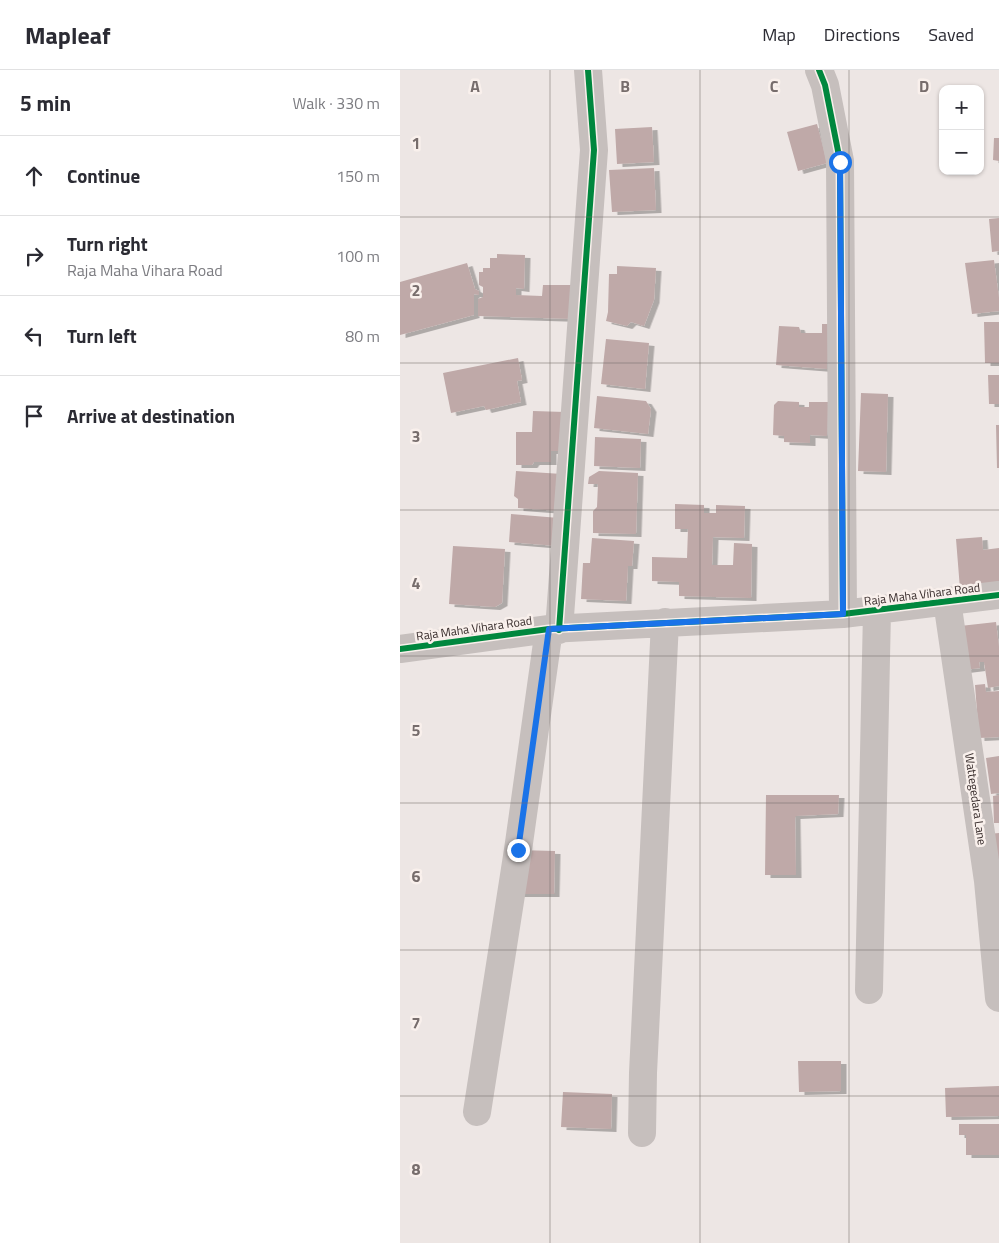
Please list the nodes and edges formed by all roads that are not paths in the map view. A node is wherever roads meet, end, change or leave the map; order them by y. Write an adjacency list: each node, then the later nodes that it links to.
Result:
1 (588, 70): 8 (street)
2 (819, 70): 6 (street)
3 (999, 595): 4 (street, Raja Maha Vihara Road)
4 (947, 601): 5 (street, Raja Maha Vihara Road); 11 (street, Wattegedara Lane)
5 (877, 611): 6 (street, Raja Maha Vihara Road); 10 (street)
6 (843, 614): 7 (street, Raja Maha Vihara Road)
7 (665, 622): 8 (street, Raja Maha Vihara Road); 13 (street)
8 (554, 629): 9 (street, Raja Maha Vihara Road); 12 (street)
9 (400, 650)
10 (869, 990)
11 (999, 998)
12 (477, 1112)
13 (642, 1133)

